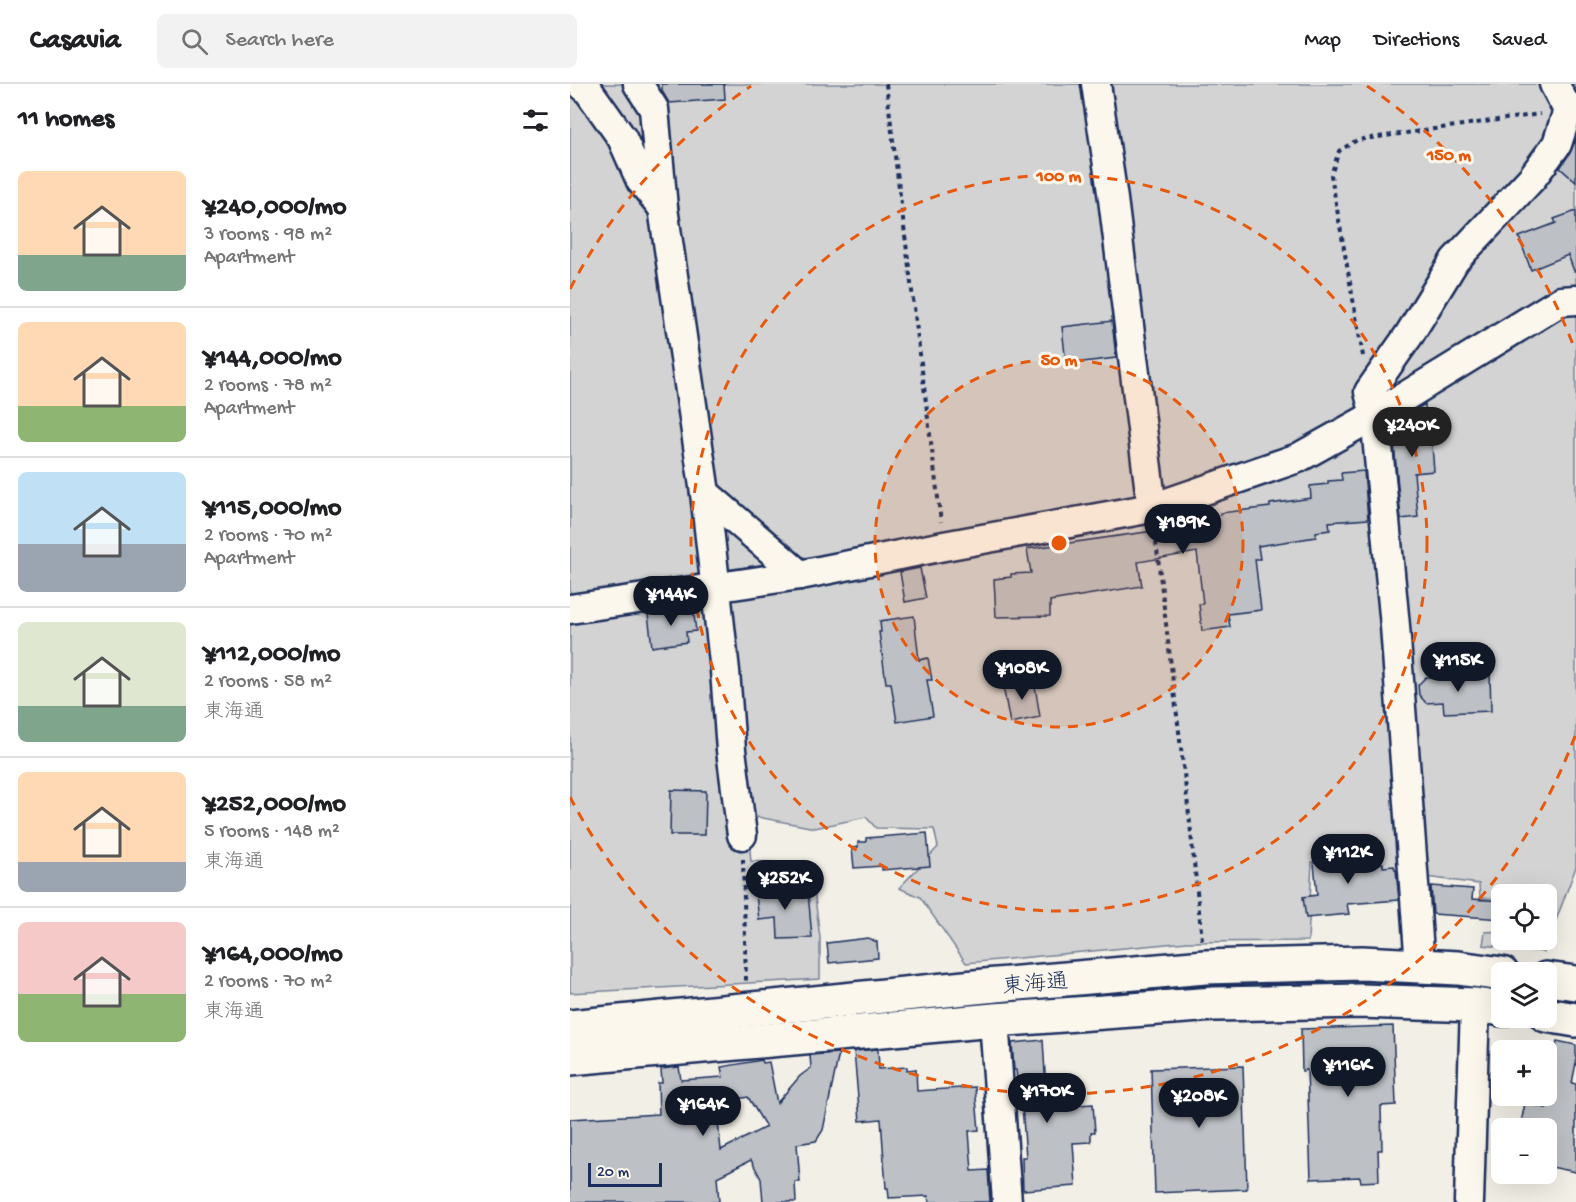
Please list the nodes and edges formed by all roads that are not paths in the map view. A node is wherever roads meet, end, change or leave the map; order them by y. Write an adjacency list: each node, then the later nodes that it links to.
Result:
1 (581, 84): 6 (street)
2 (638, 84): 6 (street)
3 (1096, 84): 10 (street)
4 (1554, 84): 5 (street)
5 (1572, 109): 8 (street)
6 (663, 208): 9 (street)
7 (1576, 300): 8 (street)
8 (1372, 404): 10 (street); 15 (street)
9 (705, 493): 11 (street); 12 (street)
10 (1152, 508): 11 (street)
11 (801, 575): 12 (street)
12 (715, 588): 13 (street); 14 (street)
13 (571, 601)
14 (742, 835)
15 (1420, 966): 16 (main road, 東海通); 23 (main road, 東海通)
16 (1491, 972)
17 (1557, 980): 18 (main road)
18 (1576, 983)
19 (1488, 1007): 21 (main road, 東海通); 26 (street)
20 (1557, 1017): 22 (main road)
21 (994, 1020): 24 (main road, 東海通); 25 (street)
22 (1576, 1020)
23 (570, 1027)
24 (570, 1058)
25 (1008, 1202)
26 (1469, 1202)

